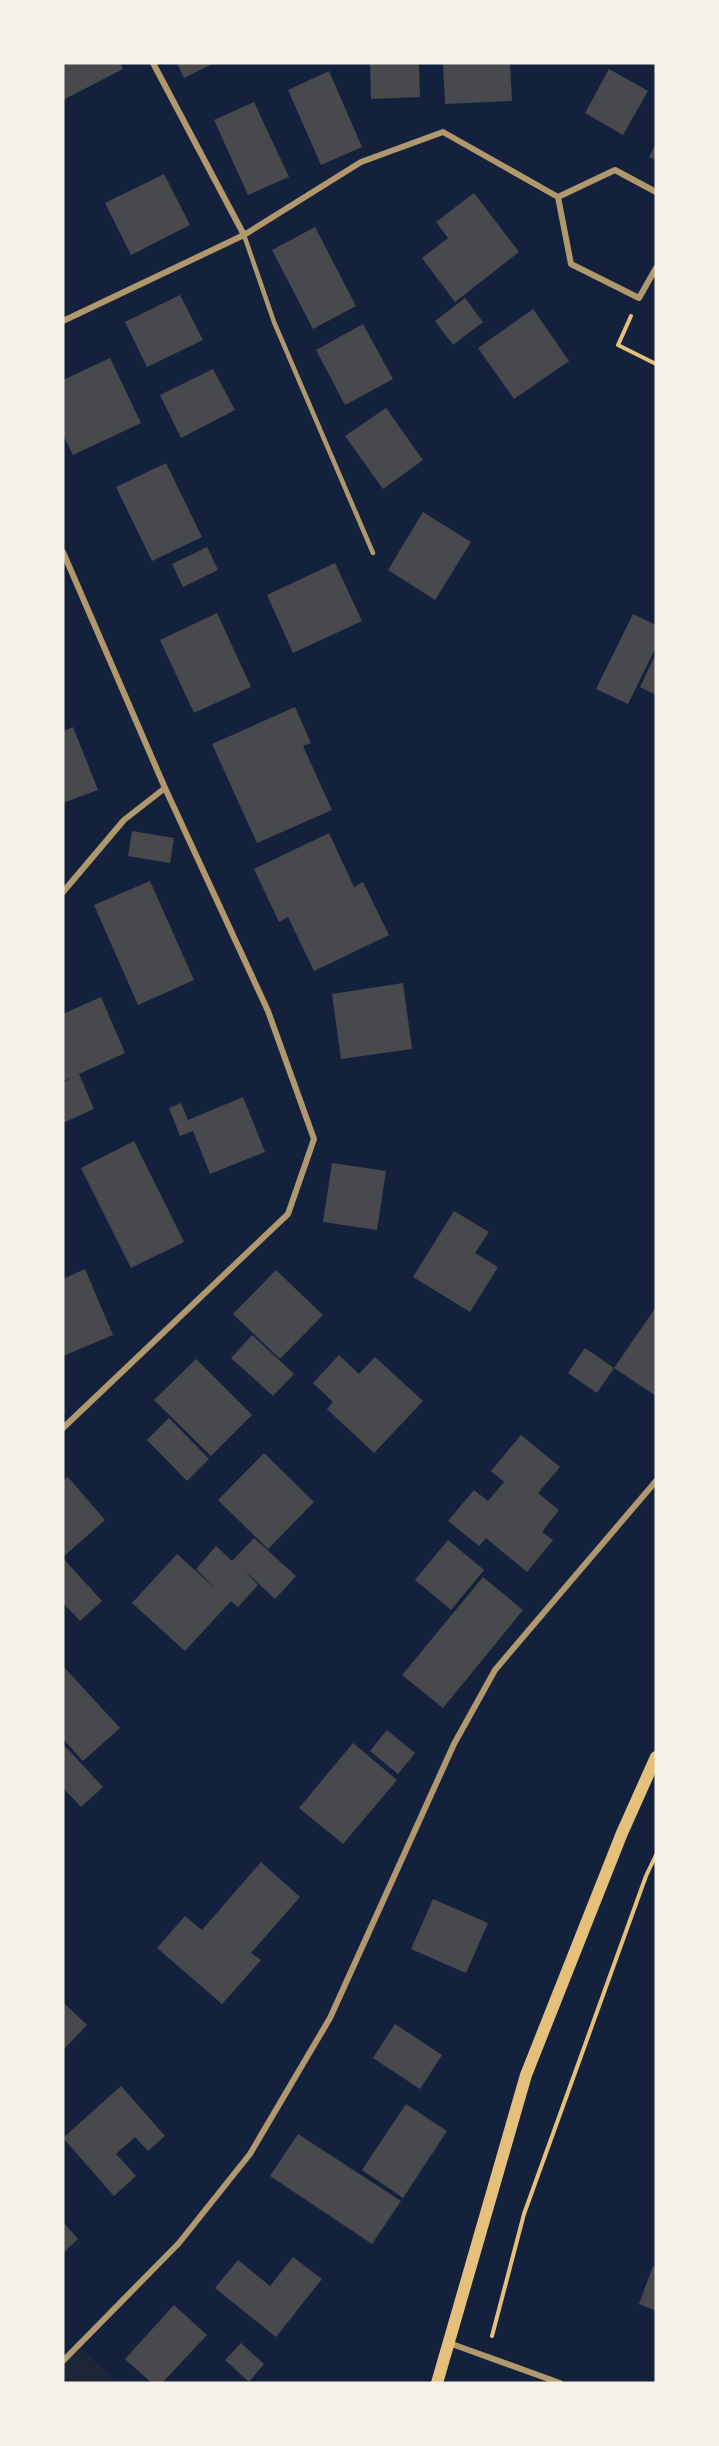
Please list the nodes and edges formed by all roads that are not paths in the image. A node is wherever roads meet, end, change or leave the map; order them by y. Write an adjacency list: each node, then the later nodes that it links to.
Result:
1 (153, 63): 4 (street)
2 (656, 192): 3 (street)
3 (558, 197): 4 (street); 5 (street)
4 (244, 235): 6 (street); 8 (lane)
5 (656, 268)
6 (63, 321)
7 (63, 552): 9 (street)
8 (373, 553)
9 (165, 788): 10 (street); 11 (street)
10 (63, 892)
11 (63, 1428)
12 (656, 1481): 15 (street)
13 (656, 1757): 14 (main road)
14 (449, 2343): 16 (main road); 17 (street)
15 (63, 2361)
16 (437, 2383)
17 (560, 2383)

